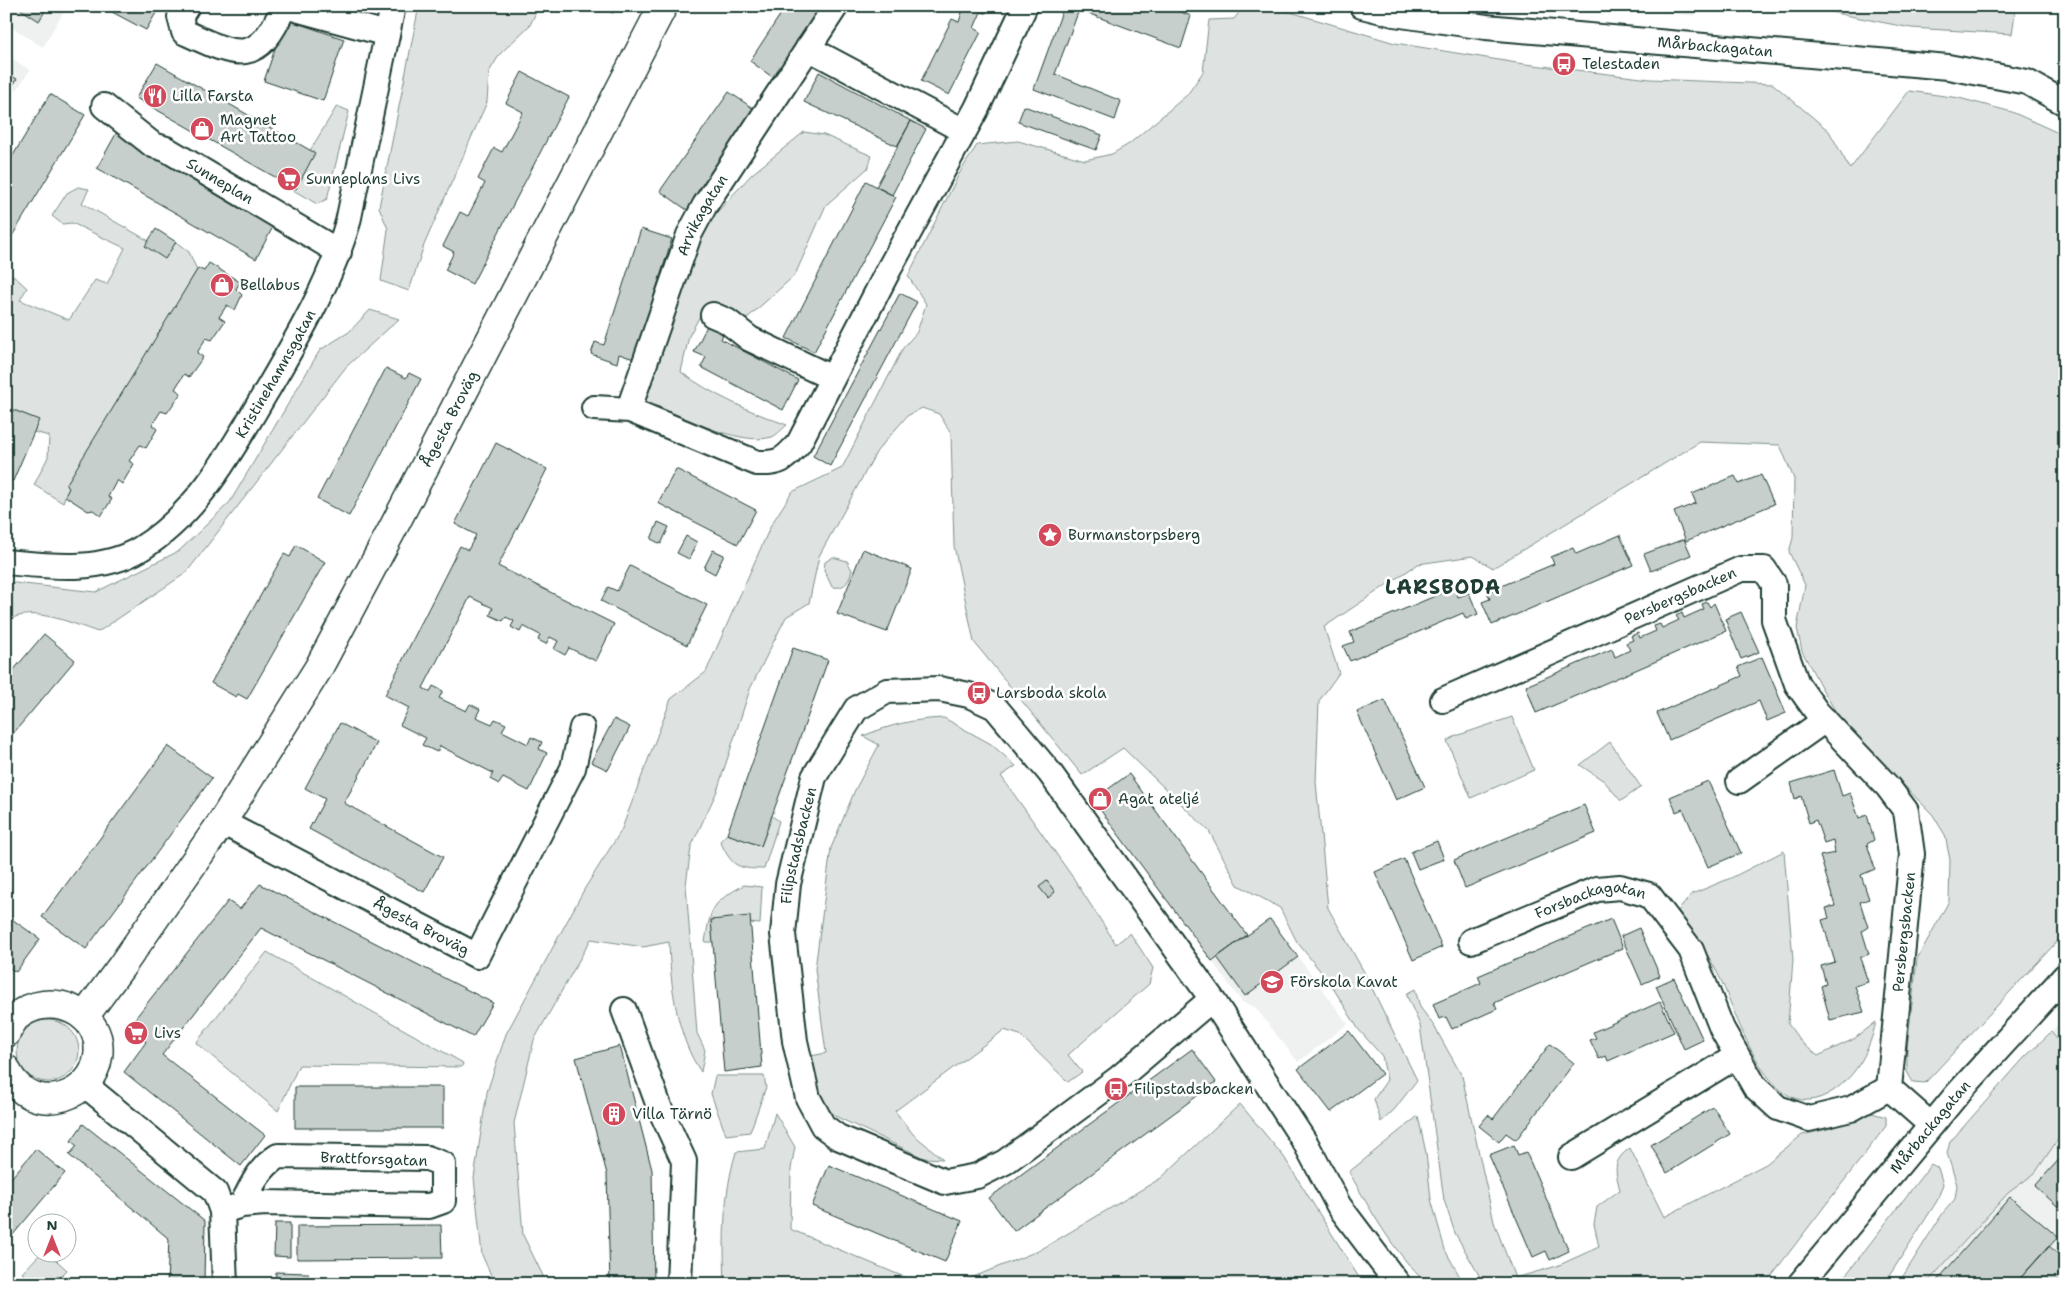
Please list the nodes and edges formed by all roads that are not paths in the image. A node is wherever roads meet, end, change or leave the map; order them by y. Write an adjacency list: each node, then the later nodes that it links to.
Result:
1 (187, 6): 2 (street)
2 (284, 6): 8 (street)
3 (393, 6): 8 (street, Kristinehamnsgatan)
4 (663, 6): 23 (main road, Ågesta Broväg)
5 (836, 6): 9 (street, Arvikagatan)
6 (1025, 6): 12 (street)
7 (1362, 6): 10 (street, Mårbackagatan)
8 (387, 34): 13 (street, Kristinehamnsgatan)
9 (808, 48): 12 (street); 16 (street, Arvikagatan)
10 (2065, 102)
11 (104, 106): 13 (street, Sunneplan)
12 (964, 131): 15 (street)
13 (339, 252): 18 (street, Kristinehamnsgatan)
14 (713, 315): 15 (street)
15 (832, 378): 17 (street)
16 (632, 400)
17 (594, 408)
18 (6, 562)
19 (1443, 700): 20 (street, Persbergsbacken)
20 (1825, 720): 22 (street); 33 (street, Persbergsbacken)
21 (582, 728): 23 (street, Ågesta Broväg)
22 (1739, 781)
23 (222, 822): 28 (main road, Ågesta Broväg)
24 (1471, 941): 30 (street, Forsbackagatan)
25 (2065, 976): 34 (street, Mårbackagatan)
26 (1212, 999): 26 (street, Filipstadsbacken); 39 (street, Filipstadsbacken)
27 (624, 1010): 38 (street)
28 (84, 1017): 29 (main road); 31 (main road)
29 (9, 1022)
30 (1737, 1056): 33 (street, Forsbackagatan); 35 (street)
31 (84, 1084): 32 (main road); 36 (street, Brattforsgatan)
32 (11, 1088)
33 (1889, 1088): 34 (street)
34 (1932, 1125): 40 (street, Mårbackagatan)
35 (1571, 1157)
36 (232, 1208): 36 (street, Brattforsgatan); 37 (street, Brattforsgatan)
37 (225, 1284)
38 (679, 1284)
39 (1398, 1284)
40 (1800, 1284)

